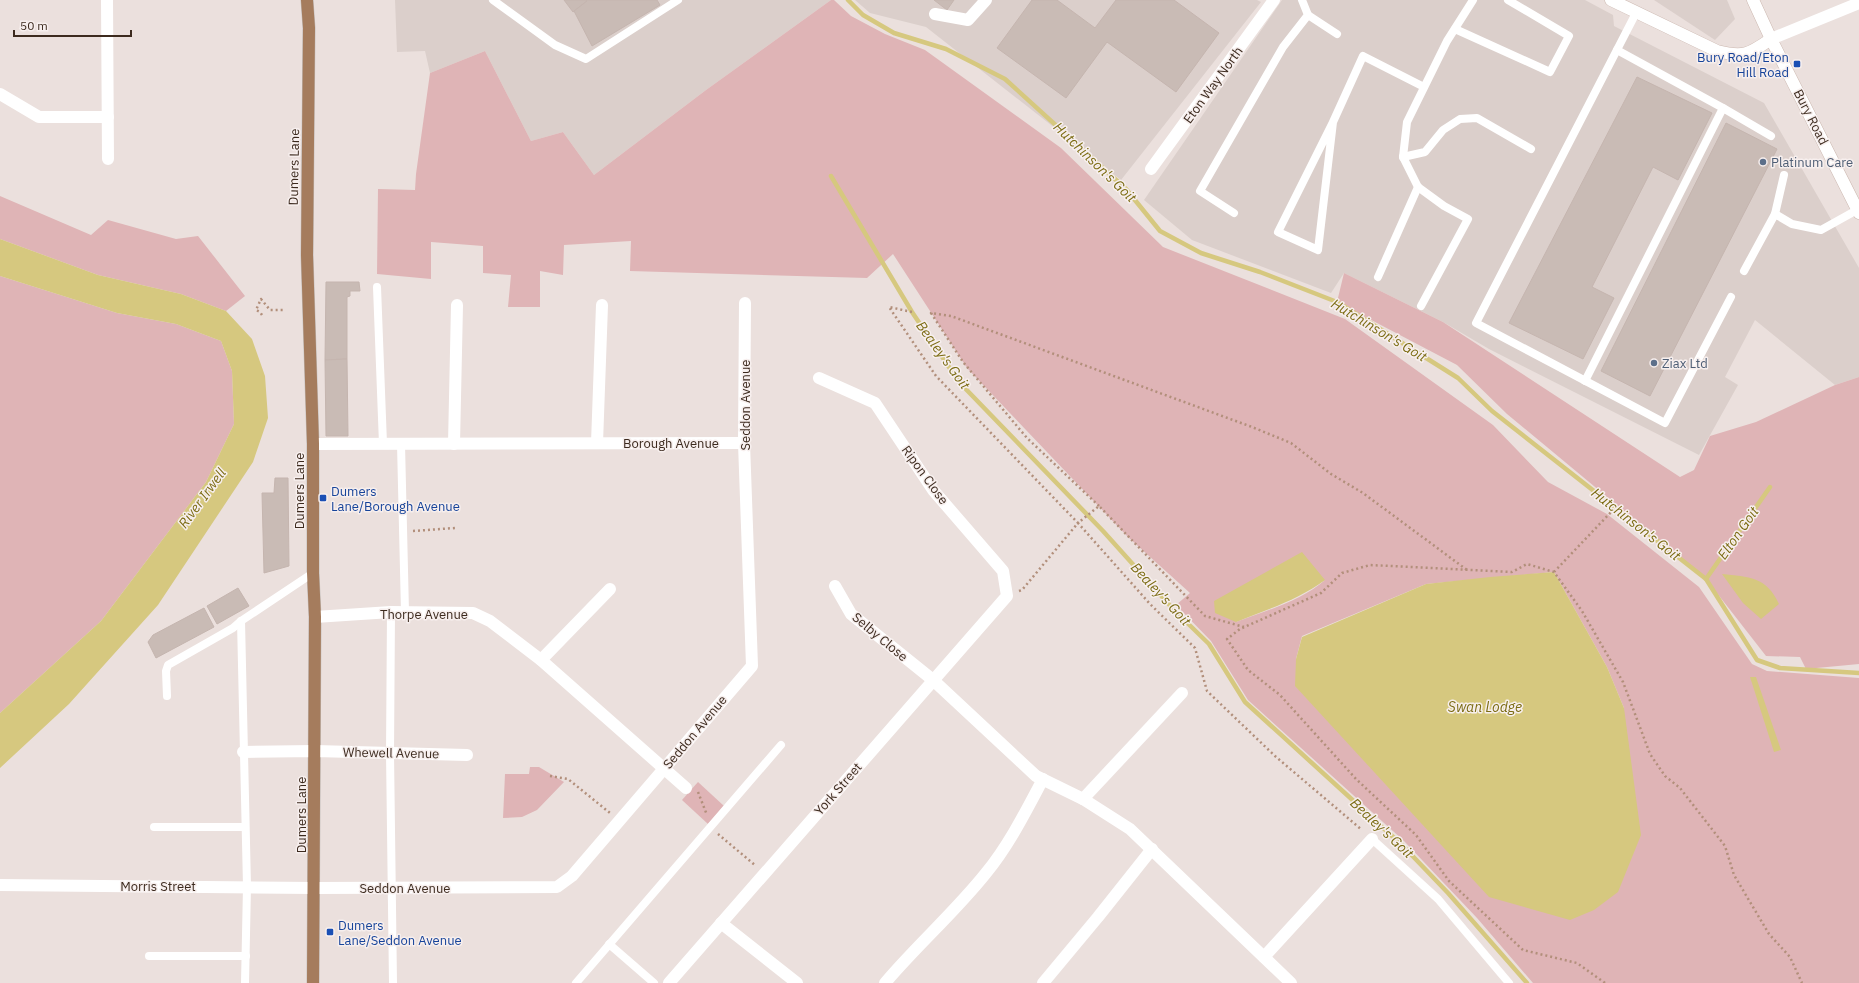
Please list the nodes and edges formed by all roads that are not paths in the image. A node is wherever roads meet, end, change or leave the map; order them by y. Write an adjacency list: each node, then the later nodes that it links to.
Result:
1 (108, 0): 24 (street)
2 (308, 0): 48 (main road, Dumers Lane)
3 (493, 0): 4 (lane)
4 (678, 0)
5 (986, 0): 15 (street)
6 (1274, 0): 30 (street, Eton Way North)
7 (1302, 0): 16 (lane)
8 (1473, 0): 17 (lane)
9 (1508, 0): 17 (lane)
10 (1611, 0): 12 (street)
11 (1754, 0): 19 (street, Bury Road)
12 (1625, 3): 14 (street)
13 (1859, 3): 19 (street)
14 (1636, 13): 19 (street); 20 (lane)
15 (935, 14)
16 (1308, 15): 18 (lane); 34 (lane)
17 (1455, 29): 21 (lane)
18 (1337, 34)
19 (1771, 39): 33 (street, Bury Road)
20 (1617, 50): 23 (lane); 45 (lane)
21 (1424, 87): 25 (lane); 28 (lane)
22 (0, 94): 24 (street)
23 (1723, 108): 26 (lane); 45 (lane)
24 (108, 117): 29 (street)
25 (1333, 122): 25 (lane)
26 (1771, 136)
27 (1531, 149): 28 (lane)
28 (1402, 157): 32 (lane)
29 (108, 159)
30 (1151, 169)
31 (1784, 174): 35 (lane)
32 (1418, 186): 37 (lane); 43 (lane)
33 (1858, 211): 35 (lane)
34 (1234, 213)
35 (1775, 214): 36 (lane)
36 (1744, 271)
37 (1378, 277)
38 (377, 288): 49 (lane)
39 (1731, 296): 45 (lane)
40 (745, 303): 47 (street, Seddon Avenue)
41 (457, 305): 51 (street)
42 (602, 305): 46 (street)
43 (1421, 306)
44 (820, 378): 55 (street, Ripon Close)
45 (1585, 381)
46 (597, 443): 47 (street, Borough Avenue); 51 (street, Borough Avenue)
47 (744, 443): 69 (street, Seddon Avenue)
48 (313, 444): 49 (street, Borough Avenue); 52 (main road, Dumers Lane)
49 (382, 444): 50 (street, Borough Avenue)
50 (401, 444): 51 (street, Borough Avenue); 57 (lane)
51 (454, 444)
52 (313, 573): 58 (main road, Dumers Lane); 59 (lane)
53 (835, 586): 61 (street, Selby Close)
54 (610, 588): 60 (street)
55 (1007, 596): 61 (street, York Street)
56 (391, 612): 57 (street, Thorpe Avenue); 58 (street, Thorpe Avenue); 67 (lane)
57 (405, 612): 60 (street, Thorpe Avenue)
58 (315, 618): 65 (main road, Dumers Lane)
59 (240, 621): 63 (lane); 66 (lane)
60 (541, 660): 69 (street, Thorpe Avenue)
61 (933, 680): 70 (street, Selby Close); 81 (street, York Street)
62 (1182, 693): 72 (street)
63 (167, 696)
64 (781, 745): 82 (lane)
65 (315, 751): 66 (street, Whewell Avenue); 67 (street, Whewell Avenue); 79 (main road, Dumers Lane)
66 (243, 752): 74 (lane)
67 (390, 753): 68 (street, Whewell Avenue); 80 (lane)
68 (468, 755)
69 (664, 769): 71 (street, Thorpe Avenue); 80 (street, Seddon Avenue)
70 (1043, 779): 72 (street, Selby Close); 93 (street)
71 (686, 788)
72 (1083, 799): 76 (street, Selby Close)
73 (154, 827): 74 (lane)
74 (245, 827): 78 (lane)
75 (1372, 839): 85 (street); 96 (lane)
76 (1152, 849): 85 (street, Selby Close); 94 (street)
77 (0, 885): 78 (street, Morris Street)
78 (247, 886): 79 (street, Morris Street); 84 (lane)
79 (315, 888): 80 (street, Seddon Avenue); 87 (main road, Dumers Lane)
80 (393, 888): 88 (lane)
81 (721, 924): 91 (street, York Street); 92 (street)
82 (609, 944): 89 (lane); 90 (lane)
83 (148, 956): 84 (lane)
84 (246, 956): 86 (lane)
85 (1264, 956): 95 (street, Selby Close)
86 (245, 983)
87 (313, 983)
88 (393, 983)
89 (576, 983)
90 (654, 983)
91 (669, 983)
92 (797, 983)
93 (885, 983)
94 (1043, 983)
95 (1291, 983)
96 (1509, 983)

